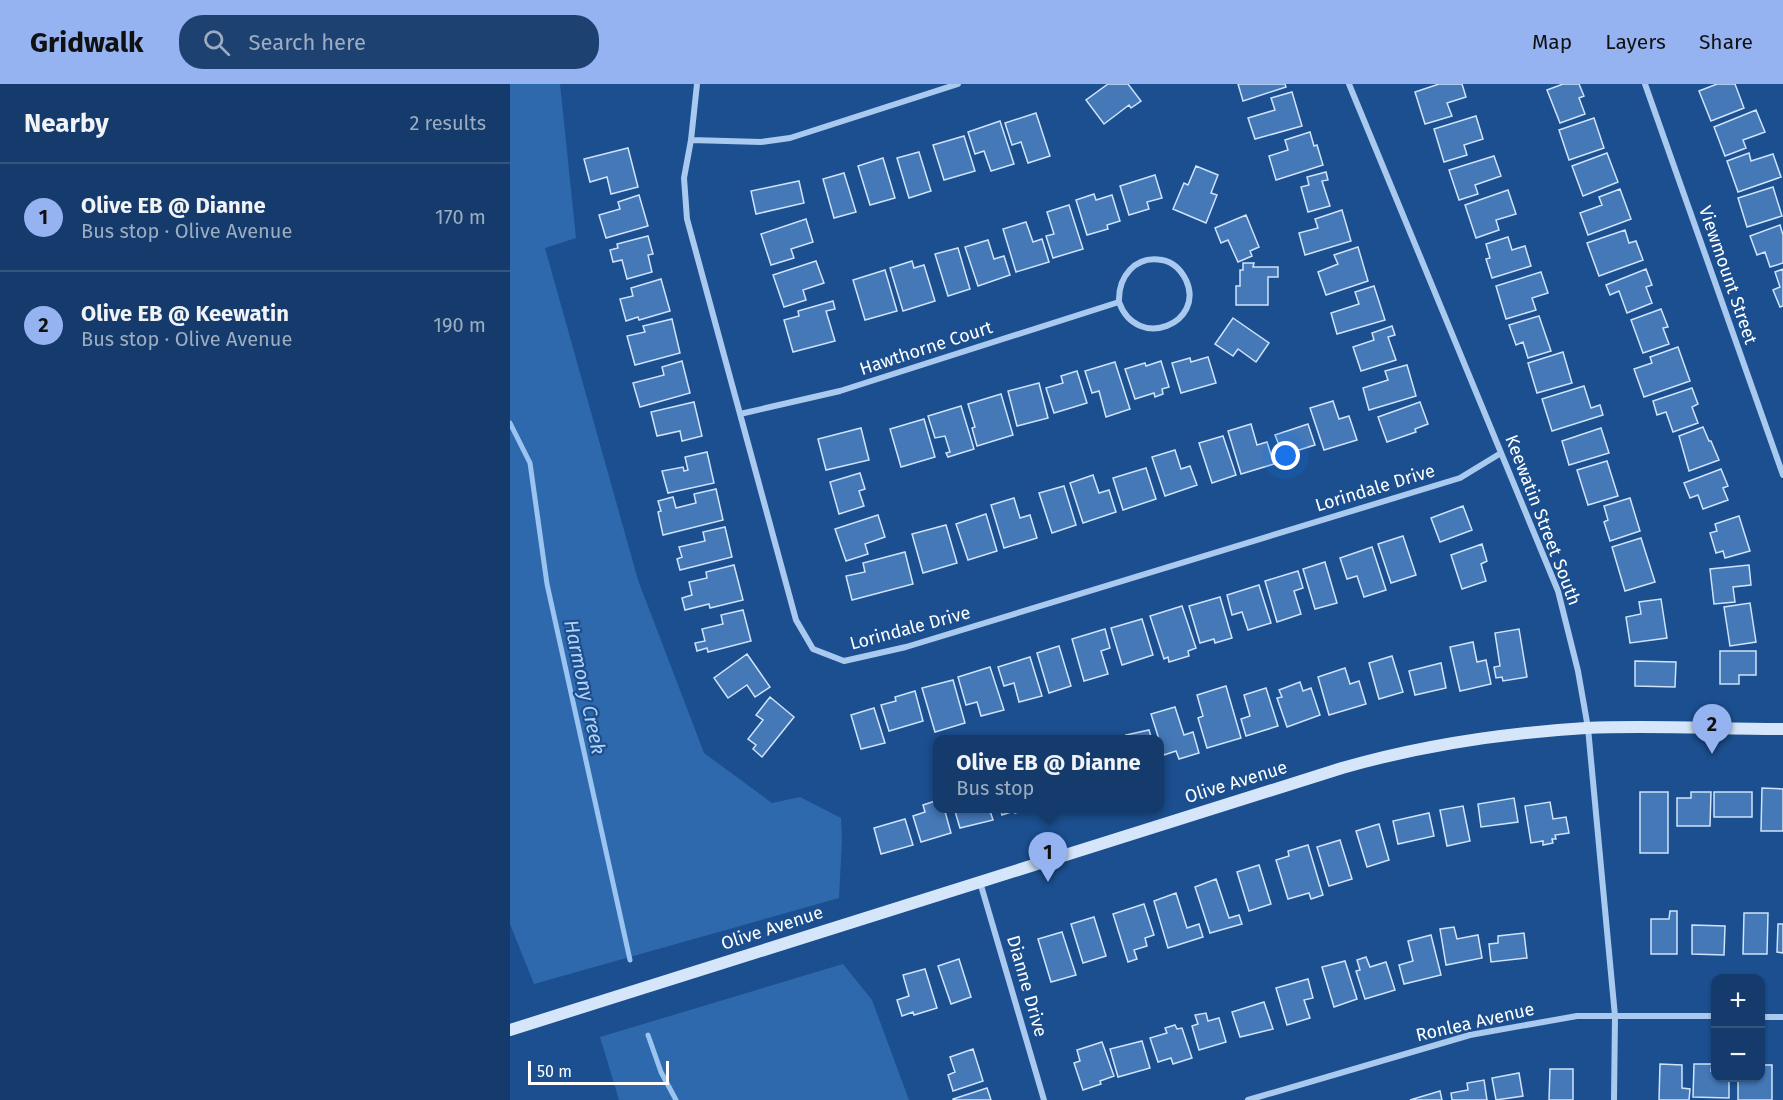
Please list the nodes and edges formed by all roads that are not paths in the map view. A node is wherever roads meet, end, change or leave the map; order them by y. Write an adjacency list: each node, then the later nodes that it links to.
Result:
1 (698, 84): 5 (street, Lorindale Drive)
2 (958, 84): 5 (street)
3 (1348, 84): 8 (street, Keewatin Street South)
4 (1645, 84): 9 (street, Viewmount Street)
5 (691, 140): 7 (street, Lorindale Drive)
6 (1119, 302): 6 (street); 7 (street, Hawthorne Court)
7 (740, 414): 8 (street, Lorindale Drive)
8 (1501, 453): 10 (street, Keewatin Street South)
9 (1783, 475)
10 (1588, 728): 11 (main road, Olive Avenue); 12 (main road, Olive Avenue); 13 (street, Keewatin Street South)
11 (1783, 729)
12 (980, 881): 17 (main road, Olive Avenue); 18 (street, Dianne Drive)
13 (1615, 1016): 14 (street, Ronlea Avenue); 19 (street, Ronlea Avenue); 20 (street, Keewatin Street South)
14 (1711, 1016)
15 (1765, 1017): 16 (street)
16 (1783, 1017)
17 (510, 1030)
18 (1044, 1100)
19 (1248, 1100)
20 (1614, 1100)

